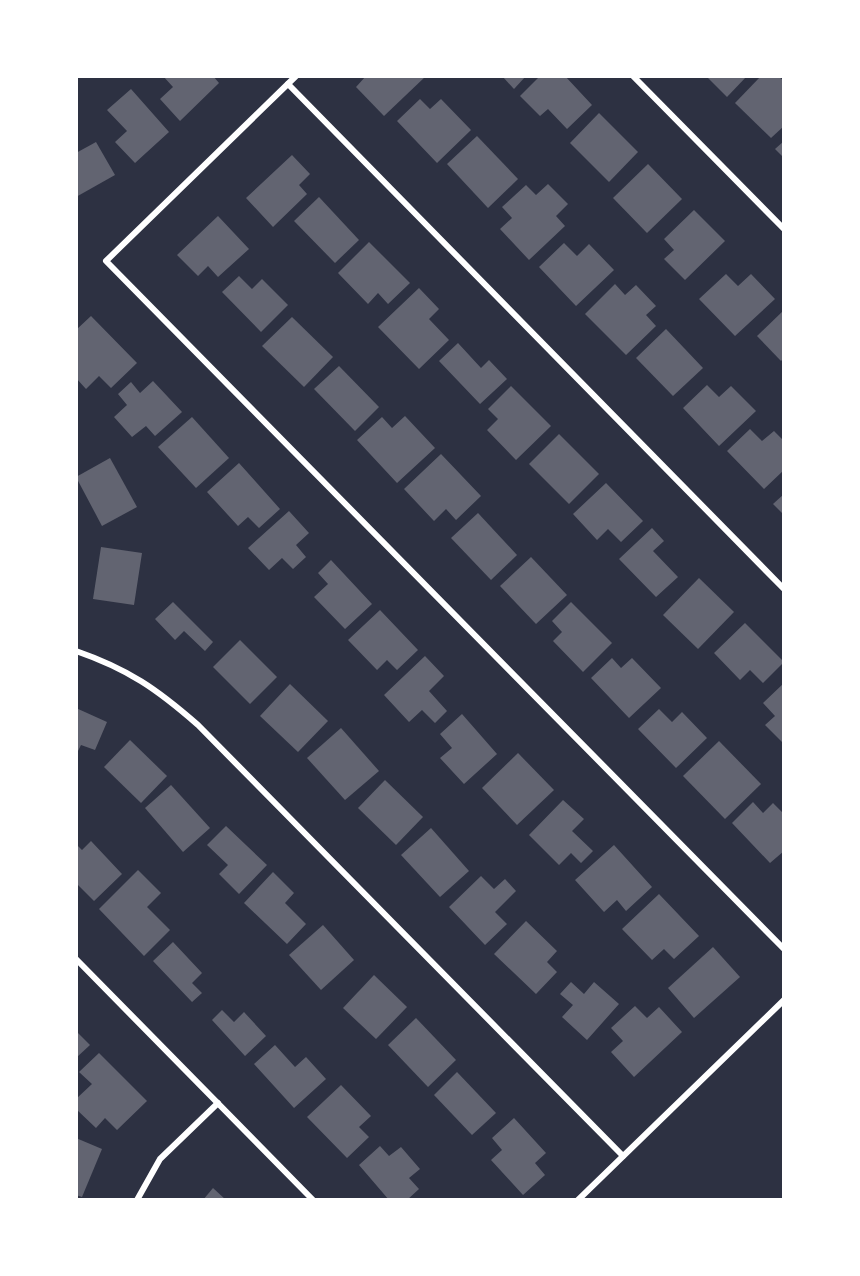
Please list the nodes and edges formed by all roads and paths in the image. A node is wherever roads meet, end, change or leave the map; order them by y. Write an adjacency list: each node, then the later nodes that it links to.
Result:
1 (296, 76): 3 (street)
2 (633, 76): 4 (street)
3 (288, 84): 5 (street); 7 (street)
4 (783, 229)
5 (783, 589)
6 (76, 651): 11 (street)
7 (783, 949)
8 (76, 958): 10 (street)
9 (783, 1000): 11 (street)
10 (218, 1103): 12 (street); 13 (street)
11 (623, 1156): 14 (street)
12 (137, 1200)
13 (313, 1200)
14 (578, 1200)

